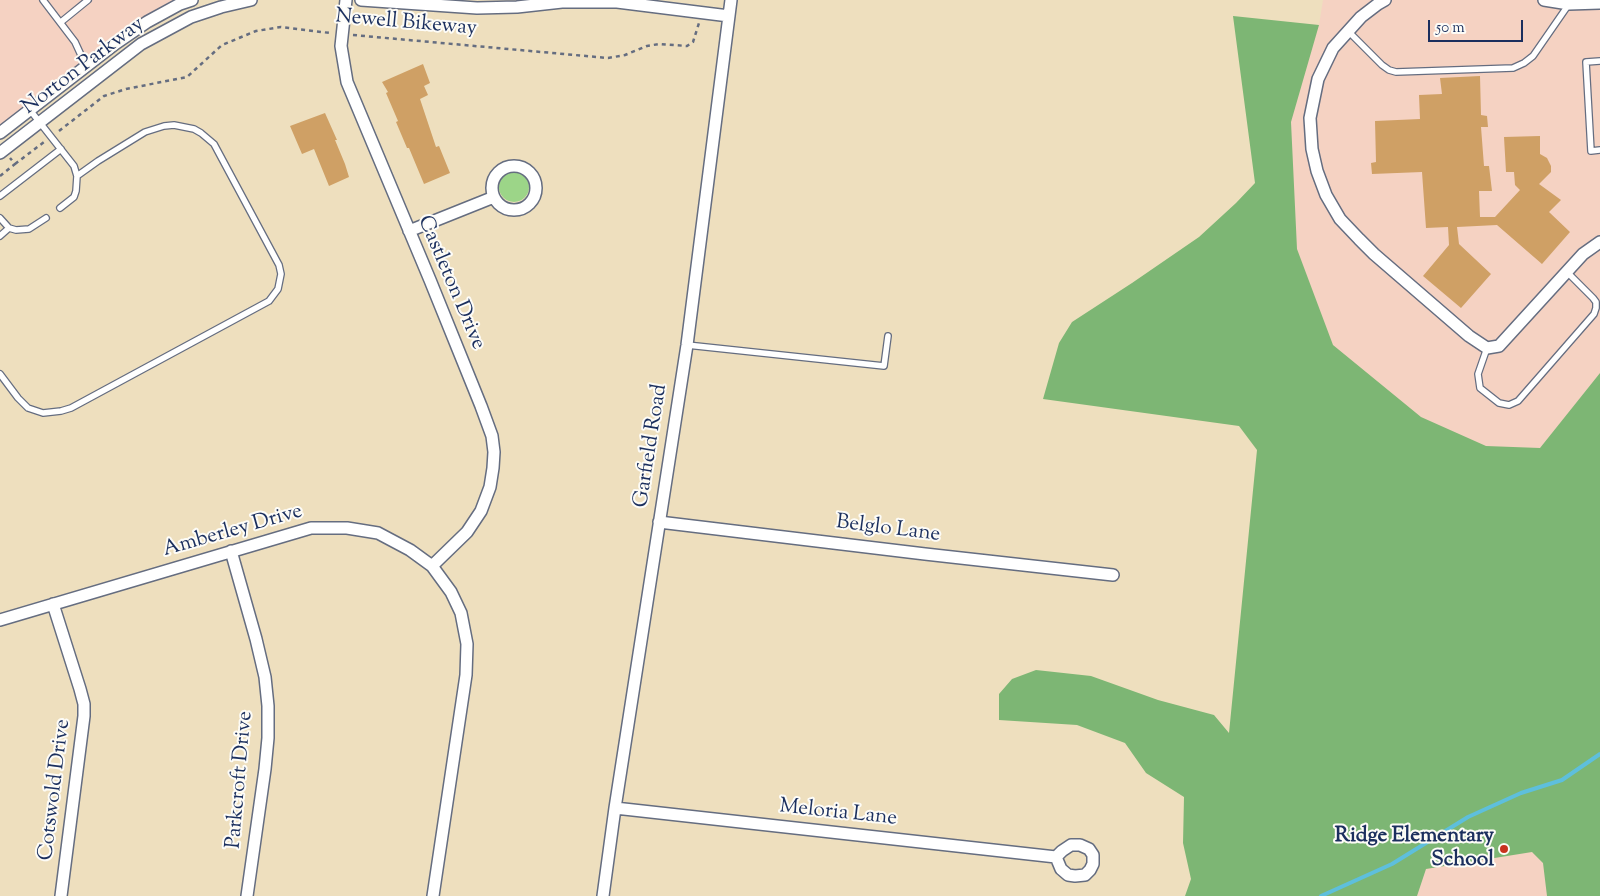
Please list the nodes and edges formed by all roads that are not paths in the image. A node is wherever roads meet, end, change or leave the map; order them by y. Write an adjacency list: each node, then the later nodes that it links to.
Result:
1 (42, 0): 14 (lane)
2 (88, 0): 14 (lane)
3 (192, 0): 17 (street, Norton Parkway)
4 (251, 0): 10 (street, Norton Parkway)
5 (346, 0): 31 (street, Castleton Drive)
6 (361, 0): 13 (street)
7 (731, 0): 13 (street, Garfield Road)
8 (1385, 0): 15 (street)
9 (1544, 0): 12 (street)
10 (234, 2): 19 (street, Norton Parkway)
11 (1600, 3): 12 (street)
12 (1569, 4): 15 (lane)
13 (729, 16): 36 (street, Garfield Road)
14 (61, 22): 17 (lane)
15 (1348, 31): 37 (street)
16 (1600, 61): 22 (lane)
17 (86, 66): 18 (street, Norton Parkway)
18 (30, 110): 19 (lane); 20 (street, Norton Parkway)
19 (41, 122): 21 (lane); 23 (street, Norton Parkway)
20 (0, 133)
21 (61, 149): 24 (lane); 25 (lane)
22 (1600, 150)
23 (2, 152)
24 (78, 176): 27 (lane); 38 (lane)
25 (0, 196)
26 (494, 197): 31 (street)
27 (60, 208)
28 (0, 218): 30 (lane)
29 (46, 218): 30 (lane)
30 (9, 228): 32 (lane)
31 (409, 231): 41 (street, Castleton Drive)
32 (0, 236)
33 (1600, 242): 34 (street)
34 (1567, 272): 37 (street); 37 (lane)
35 (888, 336): 36 (lane)
36 (687, 345): 39 (street, Garfield Road)
37 (1487, 348)
38 (0, 374)
39 (659, 522): 42 (street, Belglo Lane); 45 (street, Garfield Road)
40 (231, 551): 41 (street, Amberley Drive); 43 (street, Amberley Drive); 48 (street, Parkcroft Drive)
41 (432, 566): 49 (street, Amberley Drive)
42 (1113, 574)
43 (52, 604): 44 (street, Amberley Drive); 47 (street, Cotswold Drive)
44 (0, 620)
45 (615, 808): 46 (street, Meloria Lane); 50 (street, Garfield Road)
46 (1056, 857)
47 (61, 896)
48 (247, 896)
49 (433, 896)
50 (603, 896)

